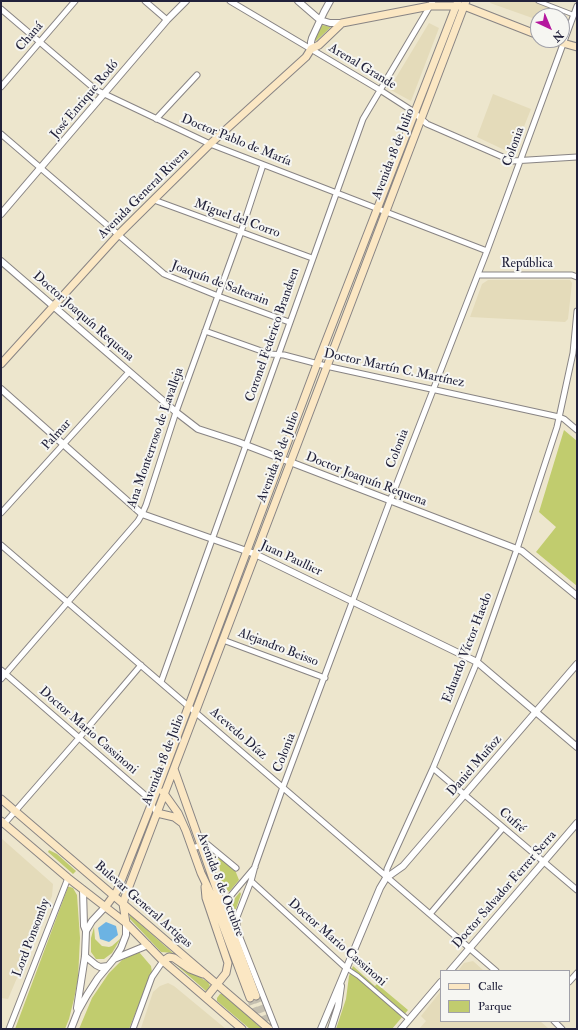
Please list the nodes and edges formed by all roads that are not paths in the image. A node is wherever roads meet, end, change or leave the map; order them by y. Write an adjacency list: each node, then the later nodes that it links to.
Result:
1 (75, 1): 19 (street, Chaná)
2 (145, 1): 14 (street)
3 (186, 1): 14 (street, José Enrique Rodó)
4 (230, 1): 21 (street, Arenal Grande)
5 (298, 1): 15 (street)
6 (330, 1): 15 (street, Avenida General Rivera)
7 (538, 1): 13 (street)
8 (432, 4): 9 (main road); 16 (main road); 24 (street, Coronel Federico Brandsen)
9 (457, 4): 10 (main road); 26 (main road, Avenida 18 de Julio)
10 (465, 4): 18 (main road); 26 (main road, Avenida 18 de Julio)
11 (577, 6): 13 (street, Colonia)
12 (1, 9): 19 (street, Doctor Pablo de María)
13 (574, 15): 17 (street, Colonia)
14 (167, 20): 25 (street, José Enrique Rodó)
15 (320, 20): 16 (street); 21 (street, Avenida General Rivera)
16 (342, 23): 21 (main road, Avenida General Rivera)
17 (570, 26)
18 (530, 32)
19 (40, 42): 23 (street, Chaná); 25 (street, Doctor Pablo de María)
20 (562, 48): 31 (street, Colonia)
21 (311, 49): 24 (street, Arenal Grande); 29 (main road, Avenida General Rivera)
22 (198, 76): 27 (street)
23 (1, 87)
24 (380, 90): 26 (street, Arenal Grande); 34 (street, Coronel Federico Brandsen)
25 (104, 94): 27 (street, Doctor Pablo de María); 33 (street, José Enrique Rodó)
26 (418, 116): 31 (street, Arenal Grande); 36 (main road, Avenida 18 de Julio); 37 (main road, Avenida 18 de Julio)
27 (156, 119): 29 (street, Doctor Pablo de María)
28 (1, 134): 33 (street, Joaquín de Salterain)
29 (210, 144): 32 (street, Doctor Pablo de María); 35 (main road, Avenida General Rivera)
30 (577, 157): 31 (street, Arenal Grande)
31 (521, 160): 41 (street, Colonia)
32 (263, 165): 34 (street, Doctor Pablo de María); 39 (street, Ana Monterroso de Lavalleja)
33 (40, 169): 38 (street, José Enrique Rodó); 40 (street, Joaquín de Salterain)
34 (335, 192): 36 (street, Doctor Pablo de María); 42 (street, Coronel Federico Brandsen)
35 (154, 200): 39 (street, Miguel del Corro); 40 (main road, Avenida General Rivera)
36 (378, 208): 37 (street, Doctor Pablo de María); 54 (main road, Avenida 18 de Julio)
37 (386, 211): 41 (street, Doctor Pablo de María); 55 (main road, Avenida 18 de Julio)
38 (1, 214)
39 (241, 232): 42 (street, Miguel del Corro); 46 (street, Ana Monterroso de Lavalleja)
40 (118, 235): 46 (street, Joaquín de Salterain); 47 (main road, Avenida General Rivera)
41 (487, 250): 44 (street, Colonia)
42 (312, 258): 49 (street, Coronel Federico Brandsen)
43 (1, 261): 47 (street, Doctor Joaquín Requena)
44 (478, 275): 45 (street, República); 57 (street, Colonia)
45 (577, 277)
46 (218, 296): 49 (street, Joaquín de Salterain); 50 (street, Ana Monterroso de Lavalleja)
47 (54, 306): 53 (main road, Avenida General Rivera); 56 (street, Doctor Joaquín Requena)
48 (577, 311): 51 (street, Eduardo Víctor Haedo)
49 (289, 322): 52 (street, Coronel Federico Brandsen)
50 (206, 331): 52 (street, Doctor Martín C. Martínez); 59 (street, Ana Monterroso de Lavalleja)
51 (576, 338): 60 (street, Eduardo Víctor Haedo)
52 (278, 354): 54 (street, Doctor Martín C. Martínez); 63 (street, Coronel Federico Brandsen)
53 (1, 364)
54 (318, 364): 55 (street, Doctor Martín C. Martínez); 64 (main road, Avenida 18 de Julio)
55 (326, 366): 57 (street, Doctor Martín C. Martínez); 65 (main road, Avenida 18 de Julio)
56 (129, 372): 59 (street, Doctor Joaquín Requena); 62 (street, Palmar)
57 (432, 389): 60 (street, Doctor Martín C. Martínez); 66 (street, Colonia)
58 (1, 390): 62 (street, Juan Paullier)
59 (176, 412): 63 (street, Doctor Joaquín Requena); 68 (street, Ana Monterroso de Lavalleja)
60 (559, 417): 61 (street, Doctor Martín C. Martínez); 71 (street, Eduardo Víctor Haedo)
61 (577, 430)
62 (63, 444): 67 (street, Palmar); 68 (street, Juan Paullier)
63 (246, 445): 64 (street, Doctor Joaquín Requena); 69 (street, Coronel Federico Brandsen)
64 (282, 459): 65 (street, Doctor Joaquín Requena); 72 (main road, Avenida 18 de Julio)
65 (291, 462): 66 (street, Doctor Joaquín Requena); 73 (main road, Avenida 18 de Julio)
66 (390, 500): 71 (street, Doctor Joaquín Requena); 75 (street, Colonia)
67 (1, 513)
68 (142, 514): 69 (street, Juan Paullier); 76 (street, Ana Monterroso de Lavalleja)
69 (212, 539): 72 (street, Juan Paullier); 85 (street, Coronel Federico Brandsen)
70 (1, 545): 76 (street, Acevedo Díaz)
71 (517, 549): 74 (street, Doctor Joaquín Requena); 78 (street, Eduardo Víctor Haedo)
72 (248, 551): 73 (street, Juan Paullier); 86 (main road, Avenida 18 de Julio)
73 (255, 554): 75 (street, Juan Paullier); 77 (main road, Avenida 18 de Julio)
74 (577, 596)
75 (353, 601): 78 (street, Juan Paullier); 83 (street, Colonia)
76 (68, 603): 80 (street, Acevedo Díaz); 82 (street, Ana Monterroso de Lavalleja)
77 (223, 640): 83 (street, Alejandro Beisso); 87 (main road, Avenida 18 de Julio)
78 (477, 662): 88 (street, Juan Paullier); 91 (street, Eduardo Víctor Haedo)
79 (577, 664): 88 (street, Daniel Muñoz)
80 (141, 665): 85 (street, Acevedo Díaz); 89 (street)
81 (1, 670): 82 (street, Doctor Mario Cassinoni)
82 (6, 674): 84 (street, Ana Monterroso de Lavalleja); 89 (street, Doctor Mario Cassinoni)
83 (325, 678): 94 (street, Colonia)
84 (1, 679)
85 (161, 682): 86 (street, Acevedo Díaz)
86 (188, 706): 87 (street, Acevedo Díaz); 93 (main road, Avenida 18 de Julio)
87 (195, 712): 92 (main road, Avenida 18 de Julio); 94 (street, Acevedo Díaz)
88 (536, 712): 90 (street, Juan Paullier); 96 (street, Daniel Muñoz)
89 (80, 738): 98 (street, Doctor Mario Cassinoni); 99 (street)
90 (577, 747)
91 (433, 768): 96 (street, Cufré); 111 (street, Eduardo Víctor Haedo)
92 (174, 769): 95 (main road, Avenida 18 de Julio); 105 (main road, Avenida 8 de Octubre)
93 (159, 785): 95 (main road, Avenida 8 de Octubre); 98 (main road, Avenida 18 de Julio)
94 (284, 787): 108 (street, Colonia); 111 (street, Acevedo Díaz)
95 (165, 794): 100 (main road, Avenida 18 de Julio); 102 (main road, Avenida 8 de Octubre)
96 (464, 794): 104 (street, Cufré); 111 (street, Daniel Muñoz)
97 (1, 799): 99 (main road, Bulevar General Artigas)
98 (152, 804): 100 (street, Doctor Mario Cassinoni); 116 (main road, Avenida 18 de Julio)
99 (15, 811): 101 (street); 116 (main road, Bulevar General Artigas)
100 (157, 813): 102 (main road); 117 (main road, Avenida 18 de Julio)
101 (3, 822): 110 (main road, Bulevar General Artigas)
102 (182, 823): 106 (main road, Avenida 8 de Octubre)
103 (577, 823): 107 (street, Doctor Salvador Ferrer Serra)
104 (503, 828): 107 (street, Cufré); 120 (street)
105 (201, 845): 106 (street); 109 (street); 119 (main road, Avenida 8 de Octubre)
106 (192, 848): 112 (main road, Avenida 8 de Octubre)
107 (543, 862): 115 (street, Cufré); 125 (street, Doctor Salvador Ferrer Serra)
108 (255, 866): 113 (street, Colonia); 119 (street, Avenida 8 de Octubre)
109 (236, 868)
110 (68, 878): 114 (main road, Bulevar General Artigas); 142 (street, Lord Ponsomby)
111 (386, 878): 120 (street, Acevedo Díaz); 130 (street, Eduardo Víctor Haedo)
112 (204, 881): 119 (main road, Avenida 8 de Octubre); 138 (main road)
113 (251, 881): 122 (street, Colonia); 130 (street, Doctor Mario Cassinoni)
114 (83, 890): 118 (main road, Bulevar General Artigas); 123 (street)
115 (577, 890)
116 (114, 897): 117 (main road, Bulevar General Artigas); 118 (main road, Avenida 18 de Julio)
117 (123, 904): 121 (main road, Avenida 18 de Julio); 134 (main road, Bulevar General Artigas)
118 (106, 906): 121 (main road, Bulevar General Artigas); 123 (street)
119 (225, 913)
120 (430, 914): 125 (street, Acevedo Díaz)
121 (126, 923): 124 (main road, Bulevar General Artigas); 127 (street)
122 (237, 925): 147 (street, Avenida 8 de Octubre)
123 (86, 931): 126 (street)
124 (148, 945): 127 (street); 128 (main road, Bulevar General Artigas)
125 (469, 948): 131 (street, Doctor Salvador Ferrer Serra); 132 (street, Acevedo Díaz)
126 (85, 956): 129 (street); 140 (street)
127 (114, 959): 129 (street)
128 (163, 961): 134 (main road); 139 (main road, Bulevar General Artigas); 144 (street)
129 (108, 966): 140 (street)
130 (346, 968): 135 (street, Eduardo Víctor Haedo); 141 (street, Doctor Mario Cassinoni)
131 (451, 970)
132 (495, 970)
133 (577, 973): 136 (street)
134 (206, 975): 138 (main road, Bulevar General Artigas)
135 (341, 980): 148 (street, Eduardo Víctor Haedo); 149 (street, Eduardo Víctor Haedo)
136 (570, 981)
137 (440, 983): 141 (street)
138 (217, 984): 139 (main road); 146 (main road, Bulevar General Artigas)
139 (206, 998): 145 (main road, Bulevar General Artigas)
140 (78, 1011): 143 (street)
141 (409, 1020): 150 (street)
142 (9, 1029)
143 (71, 1029)
144 (133, 1029)
145 (242, 1029)
146 (269, 1029)
147 (276, 1029)
148 (321, 1029)
149 (332, 1029)
150 (401, 1029)

